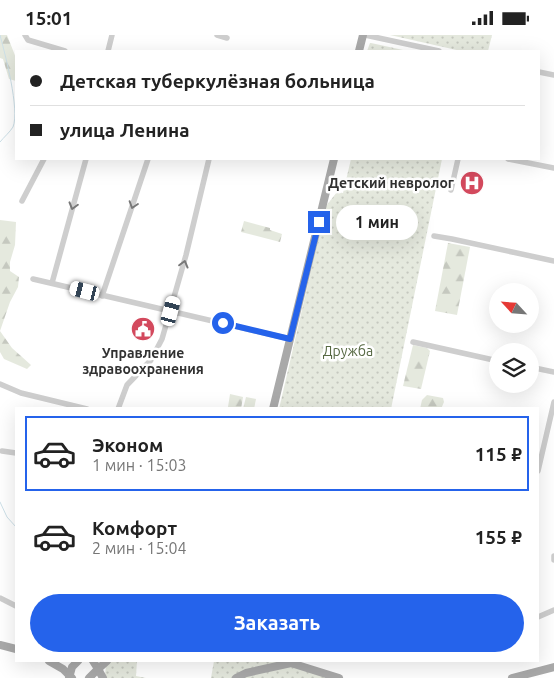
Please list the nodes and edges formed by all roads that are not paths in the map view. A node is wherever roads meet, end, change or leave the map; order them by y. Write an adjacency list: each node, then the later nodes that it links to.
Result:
1 (112, 35): 7 (street)
2 (217, 35): 5 (street)
3 (364, 35): 8 (main road); 9 (street)
4 (25, 36): 6 (street)
5 (228, 38)
6 (63, 50)
7 (108, 50)
8 (359, 50)
9 (434, 50)
10 (540, 72): 11 (street)
11 (554, 75)
12 (43, 160): 21 (street)
13 (86, 160): 25 (street, one-way to 25)
14 (148, 160): 26 (street, one-way to 26)
15 (209, 160): 27 (street, one-way to 15)
16 (334, 160): 28 (main road)
17 (458, 160): 20 (street)
18 (513, 160): 19 (street)
19 (554, 168)
20 (451, 190)
21 (22, 201)
22 (434, 236): 23 (street)
23 (554, 261)
24 (33, 279): 25 (street)
25 (52, 283): 26 (street)
26 (102, 296): 27 (street)
27 (171, 311): 28 (street); 36 (street)
28 (290, 339): 37 (main road)
29 (413, 343): 30 (street)
30 (489, 359)
31 (539, 369): 32 (street)
32 (554, 372)
33 (0, 384): 35 (street)
34 (554, 402): 40 (street)
35 (79, 407)
36 (119, 407)
37 (273, 407)
38 (2, 451): 39 (street)
39 (15, 453)
40 (539, 467)
41 (0, 598): 42 (street)
42 (15, 606)
43 (554, 610): 44 (street)
44 (539, 617)
45 (0, 645): 46 (main road)
46 (15, 649)
47 (50, 662): 54 (main road)
48 (77, 662): 54 (main road)
49 (94, 662): 52 (main road)
50 (106, 662): 52 (main road)
51 (554, 667): 53 (main road)
52 (98, 669): 55 (main road); 56 (main road)
53 (534, 675): 59 (main road)
54 (70, 677)
55 (89, 678)
56 (104, 678)
57 (236, 678): 58 (main road)
58 (339, 678)
59 (512, 678)

